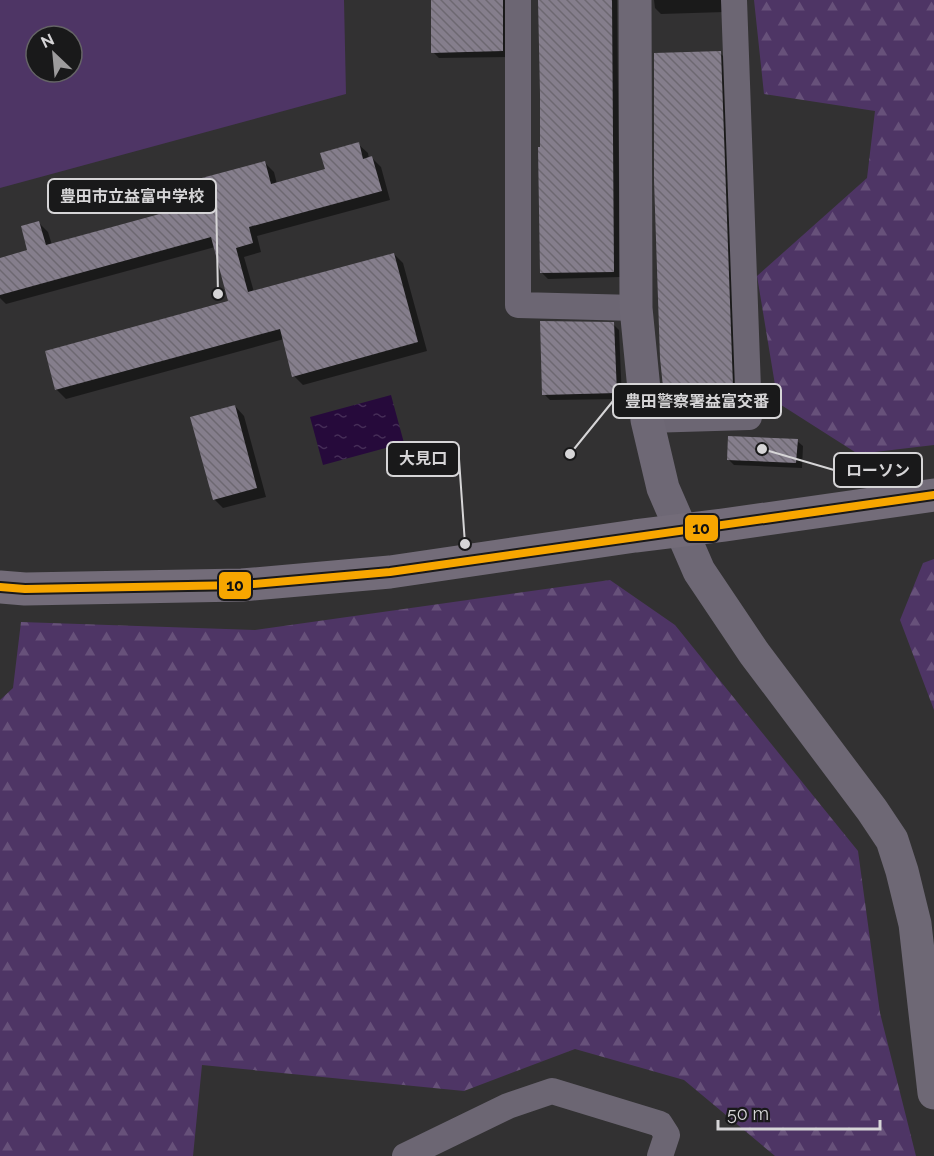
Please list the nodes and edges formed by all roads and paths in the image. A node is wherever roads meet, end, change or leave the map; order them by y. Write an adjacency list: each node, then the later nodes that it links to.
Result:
1 (518, 0): 4 (street)
2 (635, 0): 4 (street)
3 (734, 0): 5 (street)
4 (636, 308): 5 (street)
5 (647, 420): 7 (street)
6 (934, 495): 7 (highway)
7 (680, 531): 8 (highway); 9 (street)
8 (0, 587)
9 (934, 1093)
10 (405, 1156): 11 (street)
11 (660, 1156)

